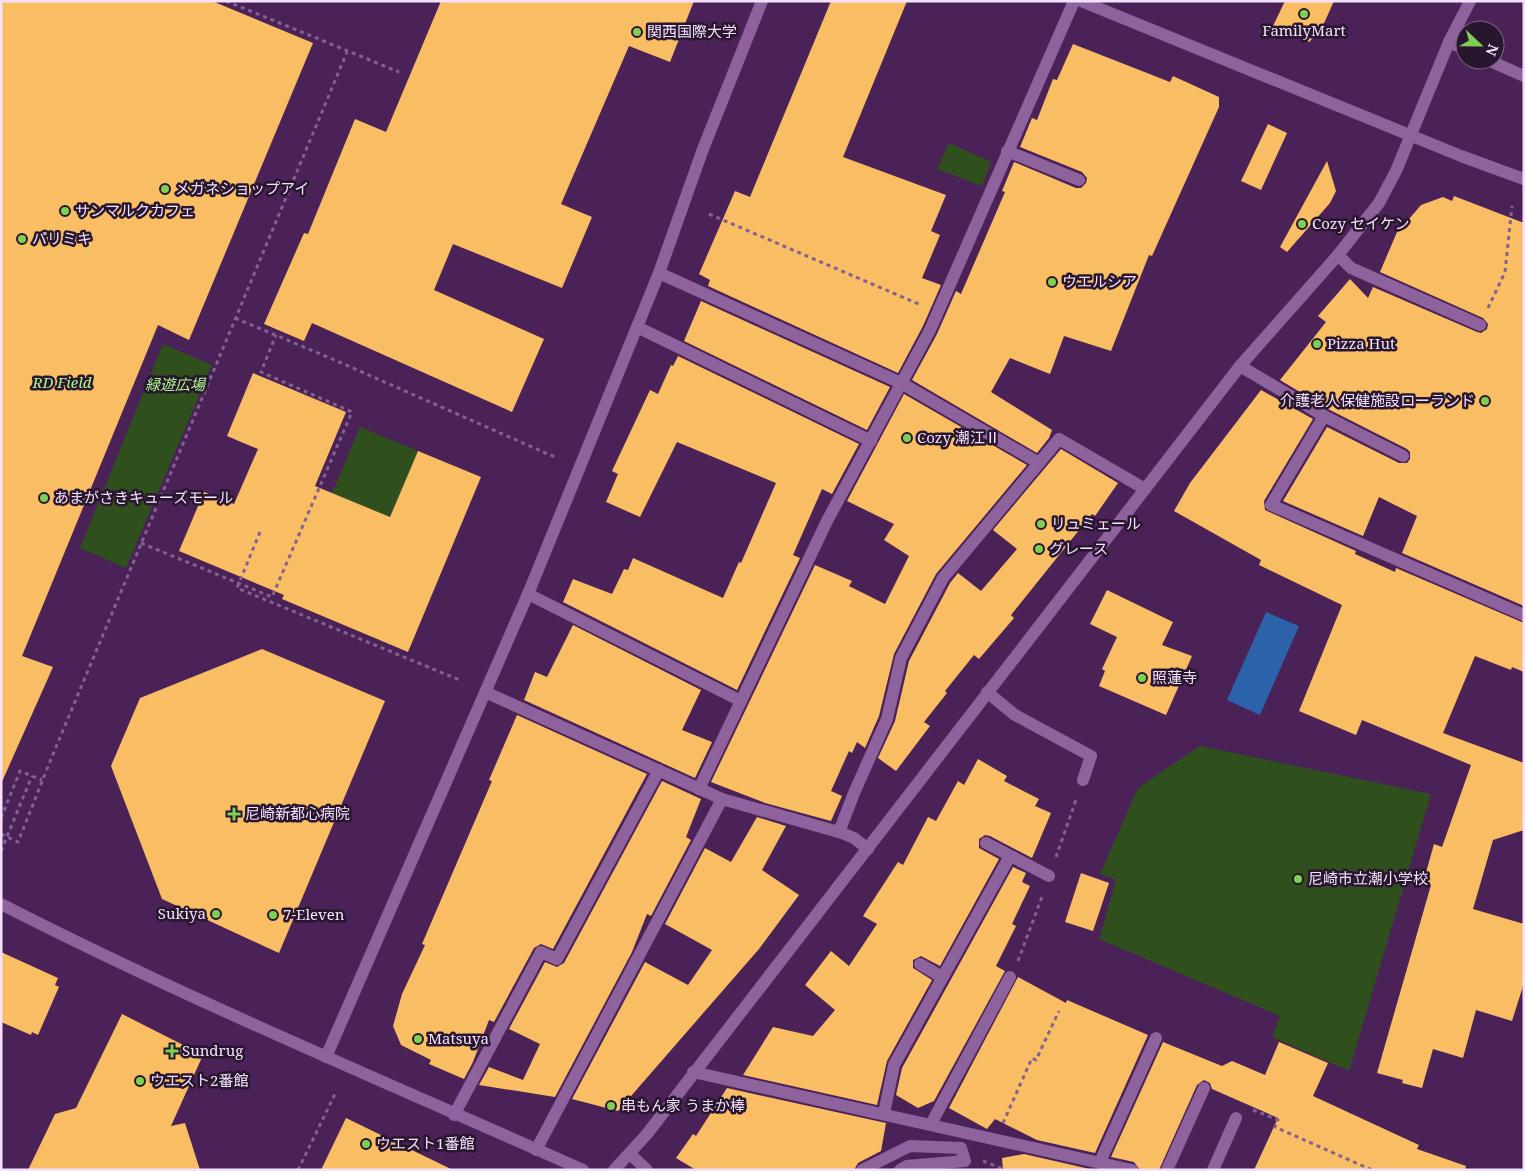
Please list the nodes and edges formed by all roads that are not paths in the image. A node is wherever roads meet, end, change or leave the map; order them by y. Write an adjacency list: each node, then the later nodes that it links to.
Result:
1 (762, 1): 14 (street)
2 (1074, 1): 10 (street)
3 (1082, 1): 9 (street)
4 (1470, 1): 5 (street)
5 (1449, 42): 6 (street); 9 (street)
6 (1455, 45)
7 (1505, 68): 8 (street)
8 (1524, 76)
9 (1410, 135): 11 (street); 13 (street)
10 (1007, 151): 12 (street); 18 (street)
11 (1524, 179)
12 (1079, 180)
13 (1338, 255): 16 (street); 17 (street)
14 (659, 273): 15 (street); 18 (street)
15 (636, 326): 20 (street); 24 (street)
16 (1480, 326)
17 (1240, 366): 19 (street); 23 (street)
18 (901, 383): 20 (street); 22 (street)
19 (1324, 416): 21 (street); 25 (street)
20 (871, 441): 28 (street)
21 (1403, 456)
22 (1039, 463): 23 (street); 33 (street)
23 (1145, 489): 27 (street)
24 (528, 594): 26 (street); 28 (street)
25 (1524, 615)
26 (486, 692): 29 (street); 43 (street)
27 (988, 692): 30 (street); 35 (street)
28 (741, 701): 31 (street)
29 (659, 770): 31 (street); 47 (street)
30 (1083, 780)
31 (699, 789): 32 (street)
32 (722, 799): 33 (street); 51 (street)
33 (839, 832): 35 (street)
34 (986, 843): 36 (street)
35 (868, 849): 44 (street)
36 (1010, 856): 37 (street); 40 (street)
37 (1049, 876)
38 (1, 904): 43 (street)
39 (920, 964): 40 (street)
40 (942, 977): 46 (street)
41 (1010, 977): 49 (street)
42 (1156, 1038): 54 (street)
43 (326, 1057): 47 (street)
44 (694, 1072): 46 (street); 52 (street)
45 (1204, 1088): 61 (street)
46 (884, 1114): 49 (street)
47 (454, 1115): 51 (street)
48 (1236, 1118): 62 (street)
49 (931, 1124): 50 (street)
50 (970, 1133): 53 (street); 54 (street)
51 (536, 1150): 55 (street)
52 (630, 1154): 56 (street); 57 (street)
53 (968, 1155)
54 (1100, 1162): 60 (street)
55 (583, 1170)
56 (614, 1170)
57 (647, 1170)
58 (862, 1170): 59 (street)
59 (900, 1170)
60 (1132, 1170)
61 (1167, 1170)
62 (1213, 1170)

